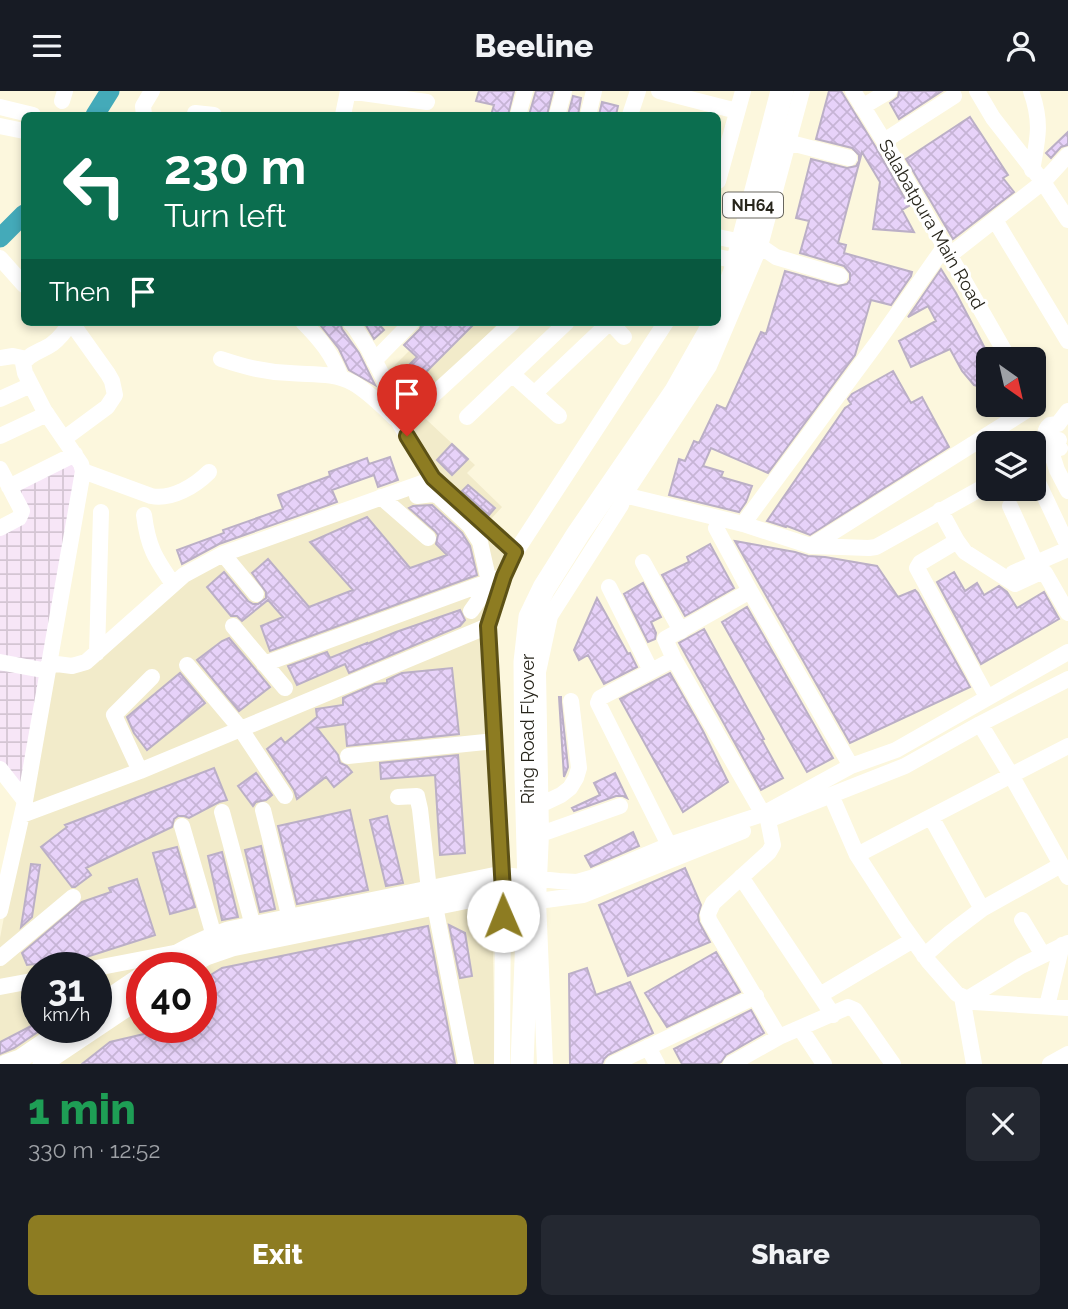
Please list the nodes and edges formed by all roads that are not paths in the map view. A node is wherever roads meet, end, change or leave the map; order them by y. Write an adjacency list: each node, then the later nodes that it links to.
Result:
1 (152, 91): 22 (street)
2 (348, 91): 18 (street); 23 (street)
3 (525, 91): 24 (street)
4 (564, 91): 25 (street)
5 (594, 91): 26 (street)
6 (638, 91): 27 (street)
7 (659, 91): 16 (street)
8 (743, 91): 21 (street)
9 (769, 91): 43 (highway, NH64)
10 (782, 91): 46 (highway, NH64)
11 (802, 91): 30 (street)
12 (853, 91): 20 (street, Salabatpura Main Road)
13 (889, 91): 20 (street)
14 (977, 91): 34 (street)
15 (1031, 91): 34 (street)
16 (680, 94): 21 (street)
17 (954, 96): 29 (street)
18 (427, 102)
19 (0, 107): 28 (street)
20 (862, 107): 29 (street, Salabatpura Main Road)
21 (737, 111): 33 (street)
22 (144, 112)
23 (344, 112)
24 (519, 112)
25 (558, 112)
26 (589, 112)
27 (632, 112)
28 (21, 113)
29 (884, 141): 39 (street, Salabatpura Main Road)
30 (787, 142): 32 (street); 38 (street)
31 (1068, 155): 34 (street)
32 (849, 158)
33 (721, 165)
34 (1038, 176): 35 (street); 36 (street)
35 (995, 220): 39 (street); 60 (street)
36 (1068, 220)
37 (721, 238): 38 (street)
38 (760, 246): 42 (street); 44 (street)
39 (947, 250): 61 (street, Salabatpura Main Road); 96 (street)
40 (0, 258): 45 (street)
41 (721, 258): 42 (street)
42 (752, 264): 88 (street)
43 (721, 273)
44 (840, 276)
45 (21, 282)
46 (721, 308)
47 (68, 326): 63 (street)
48 (74, 326): 80 (street)
49 (307, 326): 67 (street)
50 (354, 326): 65 (street)
51 (408, 326): 65 (street)
52 (509, 326): 70 (street)
53 (563, 326): 66 (street)
54 (606, 326): 69 (street)
55 (614, 326): 59 (street)
56 (663, 326): 103 (street)
57 (699, 326): 191 (highway, Ring Road Flyover)
58 (713, 326): 192 (highway, Ring Road Flyover)
59 (624, 337)
60 (1068, 341)
61 (1002, 347)
62 (0, 358): 63 (street)
63 (27, 359): 68 (street)
64 (220, 359): 67 (street)
65 (374, 361): 77 (street)
66 (512, 374): 69 (street); 74 (street)
67 (341, 378): 77 (street)
68 (31, 385): 71 (street); 72 (street)
69 (534, 394): 73 (street)
70 (431, 397)
71 (0, 398)
72 (47, 414): 79 (street); 80 (street)
73 (559, 416)
74 (467, 417)
75 (1017, 417): 101 (street)
76 (1045, 417): 78 (street)
77 (397, 419): 85 (street)
78 (1057, 432): 87 (street)
79 (0, 436)
80 (65, 438): 81 (street)
81 (75, 454): 82 (street); 84 (street)
82 (83, 471): 83 (street); 124 (street)
83 (209, 471)
84 (3, 477): 97 (street)
85 (433, 478): 90 (street); 103 (street)
86 (976, 491): 93 (street)
87 (1068, 491)
88 (624, 495): 96 (street); 143 (street)
89 (418, 496): 108 (street)
90 (381, 497): 99 (street); 104 (street)
91 (1046, 500): 102 (street)
92 (1010, 506): 106 (street)
93 (940, 510): 100 (street); 101 (street)
94 (101, 512): 119 (street)
95 (145, 515): 109 (street)
96 (743, 524): 101 (street)
97 (0, 528)
98 (716, 528): 111 (street)
99 (428, 538)
100 (957, 541): 114 (street); 129 (street)
101 (811, 546)
102 (1068, 547): 106 (street)
103 (515, 552): 108 (street)
104 (223, 554): 109 (street); 112 (street)
105 (643, 562): 117 (street)
106 (1036, 563): 107 (street)
107 (1013, 573)
108 (496, 579): 113 (street); 116 (street); 122 (street)
109 (173, 584): 119 (street)
110 (609, 587): 125 (street)
111 (750, 591): 117 (street); 136 (street)
112 (256, 594)
113 (471, 611)
114 (1068, 613)
115 (233, 626): 122 (street)
116 (488, 626): 132 (street); 133 (street)
117 (681, 631): 120 (street)
118 (1068, 652): 129 (street)
119 (97, 653): 124 (street)
120 (674, 659): 125 (street); 148 (street)
121 (0, 662): 124 (street)
122 (264, 664): 128 (street)
123 (187, 665): 132 (street)
124 (49, 667): 145 (street)
125 (651, 671): 152 (street)
126 (152, 677): 138 (street)
127 (1068, 679): 131 (street)
128 (285, 688)
129 (987, 697): 136 (street)
130 (571, 701): 143 (street)
131 (980, 725): 139 (street); 140 (street)
132 (240, 729): 138 (street); 141 (street)
133 (495, 741): 135 (street); 157 (street)
134 (1068, 746): 139 (street)
135 (348, 756)
136 (851, 766): 148 (street)
137 (0, 769): 145 (street)
138 (140, 771): 145 (street)
139 (1011, 775): 149 (street); 154 (street)
140 (831, 795): 148 (street); 153 (street)
141 (285, 796)
142 (398, 797): 159 (street)
143 (540, 805): 151 (street)
144 (620, 806): 151 (street)
145 (24, 808): 161 (street)
146 (263, 810): 163 (street)
147 (222, 812): 165 (street)
148 (765, 817): 152 (street); 155 (street); 160 (street)
149 (930, 817): 153 (street); 162 (street)
150 (182, 826): 166 (street)
151 (541, 834): 156 (street)
152 (669, 845): 156 (street)
153 (857, 855): 167 (street)
154 (1065, 871): 162 (street)
155 (741, 877): 176 (street); 177 (street)
156 (540, 879): 157 (street); 160 (street)
157 (503, 884): 159 (main road); 160 (street); 190 (street)
158 (73, 897): 173 (street)
159 (432, 898): 163 (main road); 170 (main road); 189 (street)
160 (538, 901): 193 (street)
161 (0, 908)
162 (982, 909): 172 (street)
163 (290, 919): 165 (main road)
164 (1022, 920): 171 (street)
165 (253, 926): 166 (main road)
166 (214, 936): 169 (main road)
167 (913, 940): 172 (street); 176 (street)
168 (1065, 944): 171 (street); 180 (street)
169 (192, 952)
170 (217, 952)
171 (1043, 955): 178 (street)
172 (924, 956): 178 (street)
173 (0, 958)
174 (21, 983): 175 (street)
175 (0, 988)
176 (820, 995): 182 (street)
177 (756, 996): 184 (street); 186 (street)
178 (965, 998): 180 (street); 199 (street)
179 (126, 1006): 188 (main road)
180 (1047, 1006): 181 (street)
181 (1068, 1008)
182 (832, 1014): 183 (street); 198 (street)
183 (800, 1028): 184 (street); 197 (street)
184 (779, 1037): 196 (street)
185 (48, 1043): 188 (main road)
186 (648, 1047): 194 (street); 195 (street)
187 (1068, 1054): 200 (street)
188 (27, 1061)
189 (466, 1064)
190 (502, 1064)
191 (510, 1064)
192 (522, 1064)
193 (545, 1064)
194 (613, 1064)
195 (657, 1064)
196 (731, 1064)
197 (824, 1064)
198 (892, 1064)
199 (974, 1064)
200 (1050, 1064)

